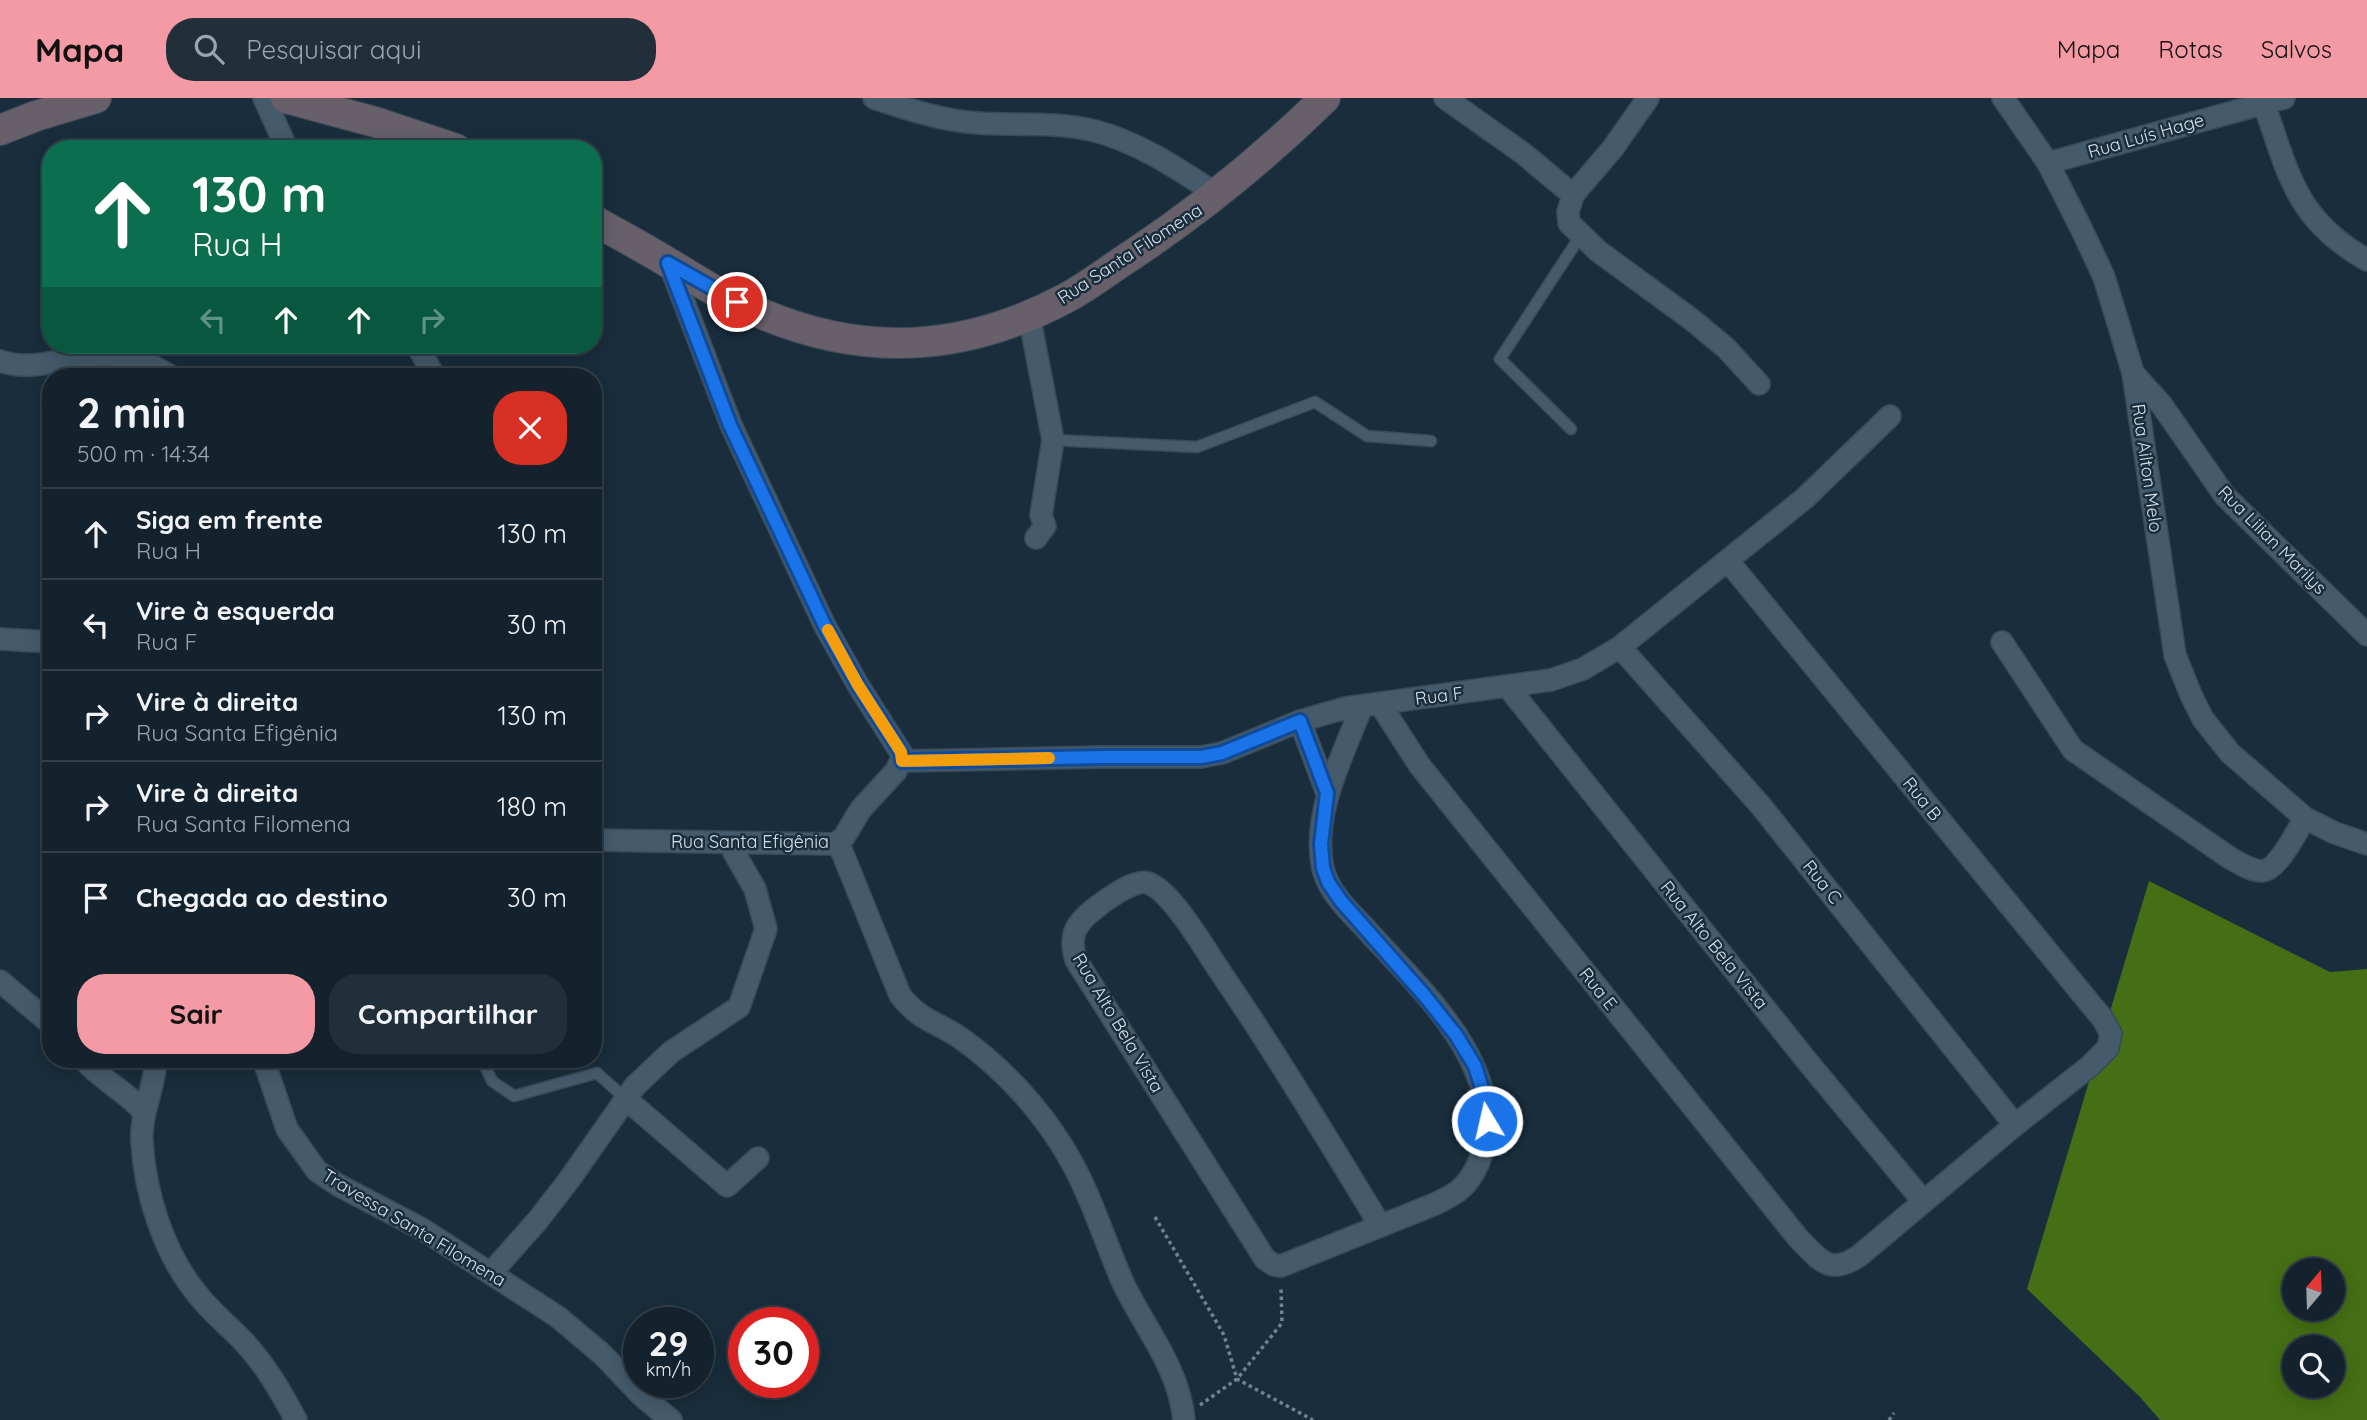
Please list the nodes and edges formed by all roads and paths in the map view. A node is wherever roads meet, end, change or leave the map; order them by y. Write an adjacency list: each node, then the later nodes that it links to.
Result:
1 (96, 98): 10 (main road)
2 (264, 98): 12 (street)
3 (286, 98): 13 (main road)
4 (874, 98): 15 (street)
5 (1325, 98): 15 (main road, Rua Santa Filomena)
6 (1444, 98): 16 (street)
7 (1648, 98): 16 (street)
8 (2003, 98): 14 (street, Rua Ailton Melo)
9 (2274, 101): 14 (street, Rua Luís Hage); 19 (street)
10 (40, 107): 11 (main road)
11 (0, 130)
12 (283, 140)
13 (429, 140)
14 (2048, 163): 24 (street, Rua Ailton Melo)
15 (1218, 195): 21 (main road, Rua Santa Filomena)
16 (1573, 195): 18 (street)
17 (602, 225): 20 (main road, Rua Santa Filomena)
18 (1581, 235): 25 (street); 27 (lane)
19 (2367, 260)
20 (668, 263): 21 (main road, Rua Santa Filomena); 40 (street)
21 (1029, 315): 28 (street)
22 (0, 361): 23 (street)
23 (156, 368)
24 (2133, 373): 32 (street, Rua Lilian Marilys); 42 (street, Rua Ailton Melo)
25 (1759, 384)
26 (1890, 416): 31 (street, Rua F)
27 (1571, 429)
28 (1053, 440): 29 (lane); 30 (street)
29 (1431, 441)
30 (1036, 538)
31 (1728, 561): 36 (street, Rua F); 55 (street, Rua B)
32 (2367, 635)
33 (0, 639): 34 (street)
34 (42, 641)
35 (2002, 642): 42 (street)
36 (1620, 647): 37 (street, Rua F); 55 (street, Rua C)
37 (1508, 687): 38 (street, Rua F); 57 (street, Rua Alto Bela Vista)
38 (1371, 705): 39 (street, Rua F); 41 (street); 57 (street, Rua E)
39 (1300, 721): 40 (street, Rua F); 41 (street)
40 (902, 761): 45 (street, Rua Santa Efigênia)
41 (1327, 793): 59 (street)
42 (2305, 818): 46 (street, Rua Ailton Melo)
43 (602, 840): 44 (street, Rua Santa Efigênia)
44 (728, 842): 45 (street, Rua Santa Efigênia); 53 (street)
45 (838, 842): 64 (street)
46 (2367, 844)
47 (0, 981): 48 (street)
48 (42, 1016)
49 (92, 1068): 54 (street)
50 (156, 1068): 54 (street)
51 (267, 1068): 61 (street, Travessa Santa Filomena)
52 (486, 1068): 53 (lane)
53 (626, 1100): 56 (street); 61 (street)
54 (144, 1112): 65 (street)
55 (2015, 1125): 57 (street)
56 (758, 1157)
57 (1923, 1201)
58 (1155, 1217): 62 (path)
59 (1380, 1225): 60 (street); 60 (street, Rua Alto Bela Vista)
60 (1281, 1266): 62 (path)
61 (491, 1273): 66 (street, Travessa Santa Filomena)
62 (1237, 1379): 64 (path); 67 (path)
63 (1894, 1413): 68 (path)
64 (1184, 1418)
65 (296, 1420)
66 (671, 1420)
67 (1313, 1420)
68 (1889, 1420)

